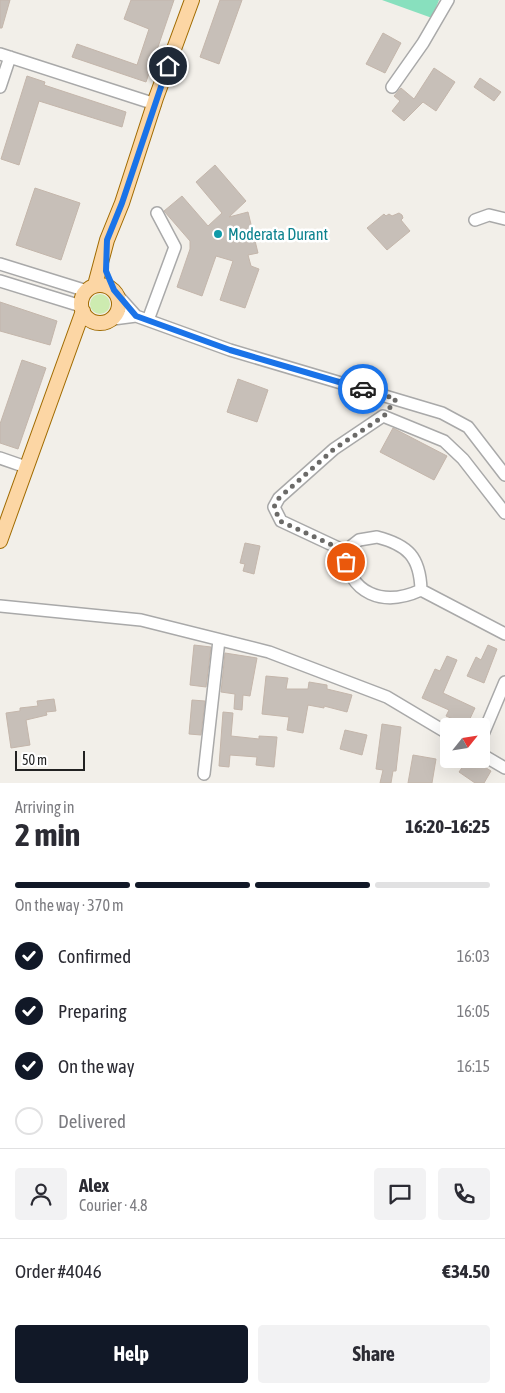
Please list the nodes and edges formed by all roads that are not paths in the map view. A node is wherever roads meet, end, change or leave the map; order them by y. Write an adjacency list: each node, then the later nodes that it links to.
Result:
1 (192, 0): 6 (main road)
2 (448, 0): 5 (street)
3 (5, 55): 4 (street); 6 (street)
4 (0, 87)
5 (392, 88)
6 (154, 104): 10 (main road)
7 (157, 213): 17 (street)
8 (505, 219): 9 (street)
9 (475, 220)
10 (107, 240): 14 (main road); 15 (main road)
11 (0, 264): 15 (street)
12 (0, 271): 15 (street)
13 (0, 280): 15 (street)
14 (116, 294): 15 (main road); 16 (street); 18 (main road)
15 (86, 298): 18 (main road); 19 (main road)
16 (136, 316): 17 (street); 18 (street)
17 (148, 320): 20 (street)
18 (108, 321): 19 (main road)
19 (67, 355): 23 (main road)
20 (396, 399): 21 (street); 24 (street)
21 (384, 416): 25 (street); 27 (street)
22 (0, 458): 23 (street)
23 (26, 467): 26 (main road)
24 (505, 475)
25 (505, 513)
26 (0, 541)
27 (345, 551): 28 (street); 28 (street)
28 (421, 590): 30 (street)
29 (0, 606): 31 (street)
30 (505, 634)
31 (219, 640): 34 (street); 37 (street)
32 (505, 682): 33 (street)
33 (490, 718)
34 (440, 729)
35 (490, 759): 36 (street)
36 (505, 768)
37 (204, 774)

